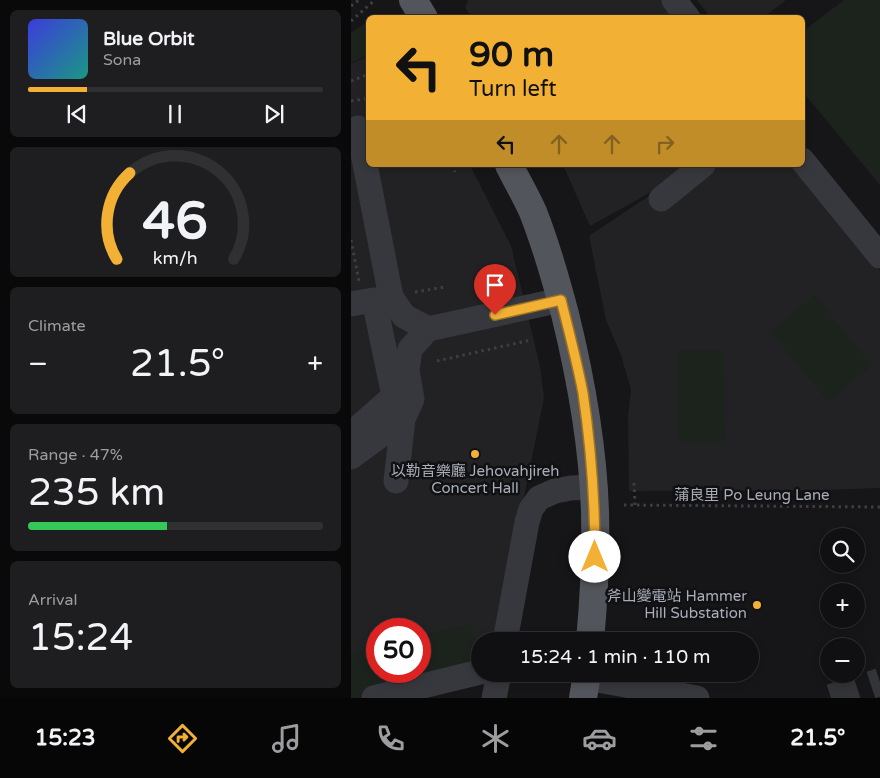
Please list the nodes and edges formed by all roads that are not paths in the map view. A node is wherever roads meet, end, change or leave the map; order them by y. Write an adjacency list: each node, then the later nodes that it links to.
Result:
1 (413, 0): 3 (main road)
2 (674, 0): 4 (street)
3 (422, 15)
4 (686, 15)
5 (358, 128): 13 (street)
6 (805, 164): 10 (street)
7 (510, 167): 11 (main road)
8 (701, 167): 9 (street)
9 (661, 199)
10 (880, 256)
11 (561, 300): 13 (street); 18 (main road)
12 (363, 302): 15 (street)
13 (428, 329): 14 (street)
14 (403, 418): 16 (street); 17 (street)
15 (351, 434)
16 (351, 458)
17 (395, 480)
18 (593, 487): 19 (street); 20 (main road)
19 (507, 632)
20 (591, 632)
21 (471, 674): 24 (street)
22 (497, 682): 25 (street)
23 (586, 683): 26 (street)
24 (374, 698)
25 (494, 698)
26 (697, 698)

